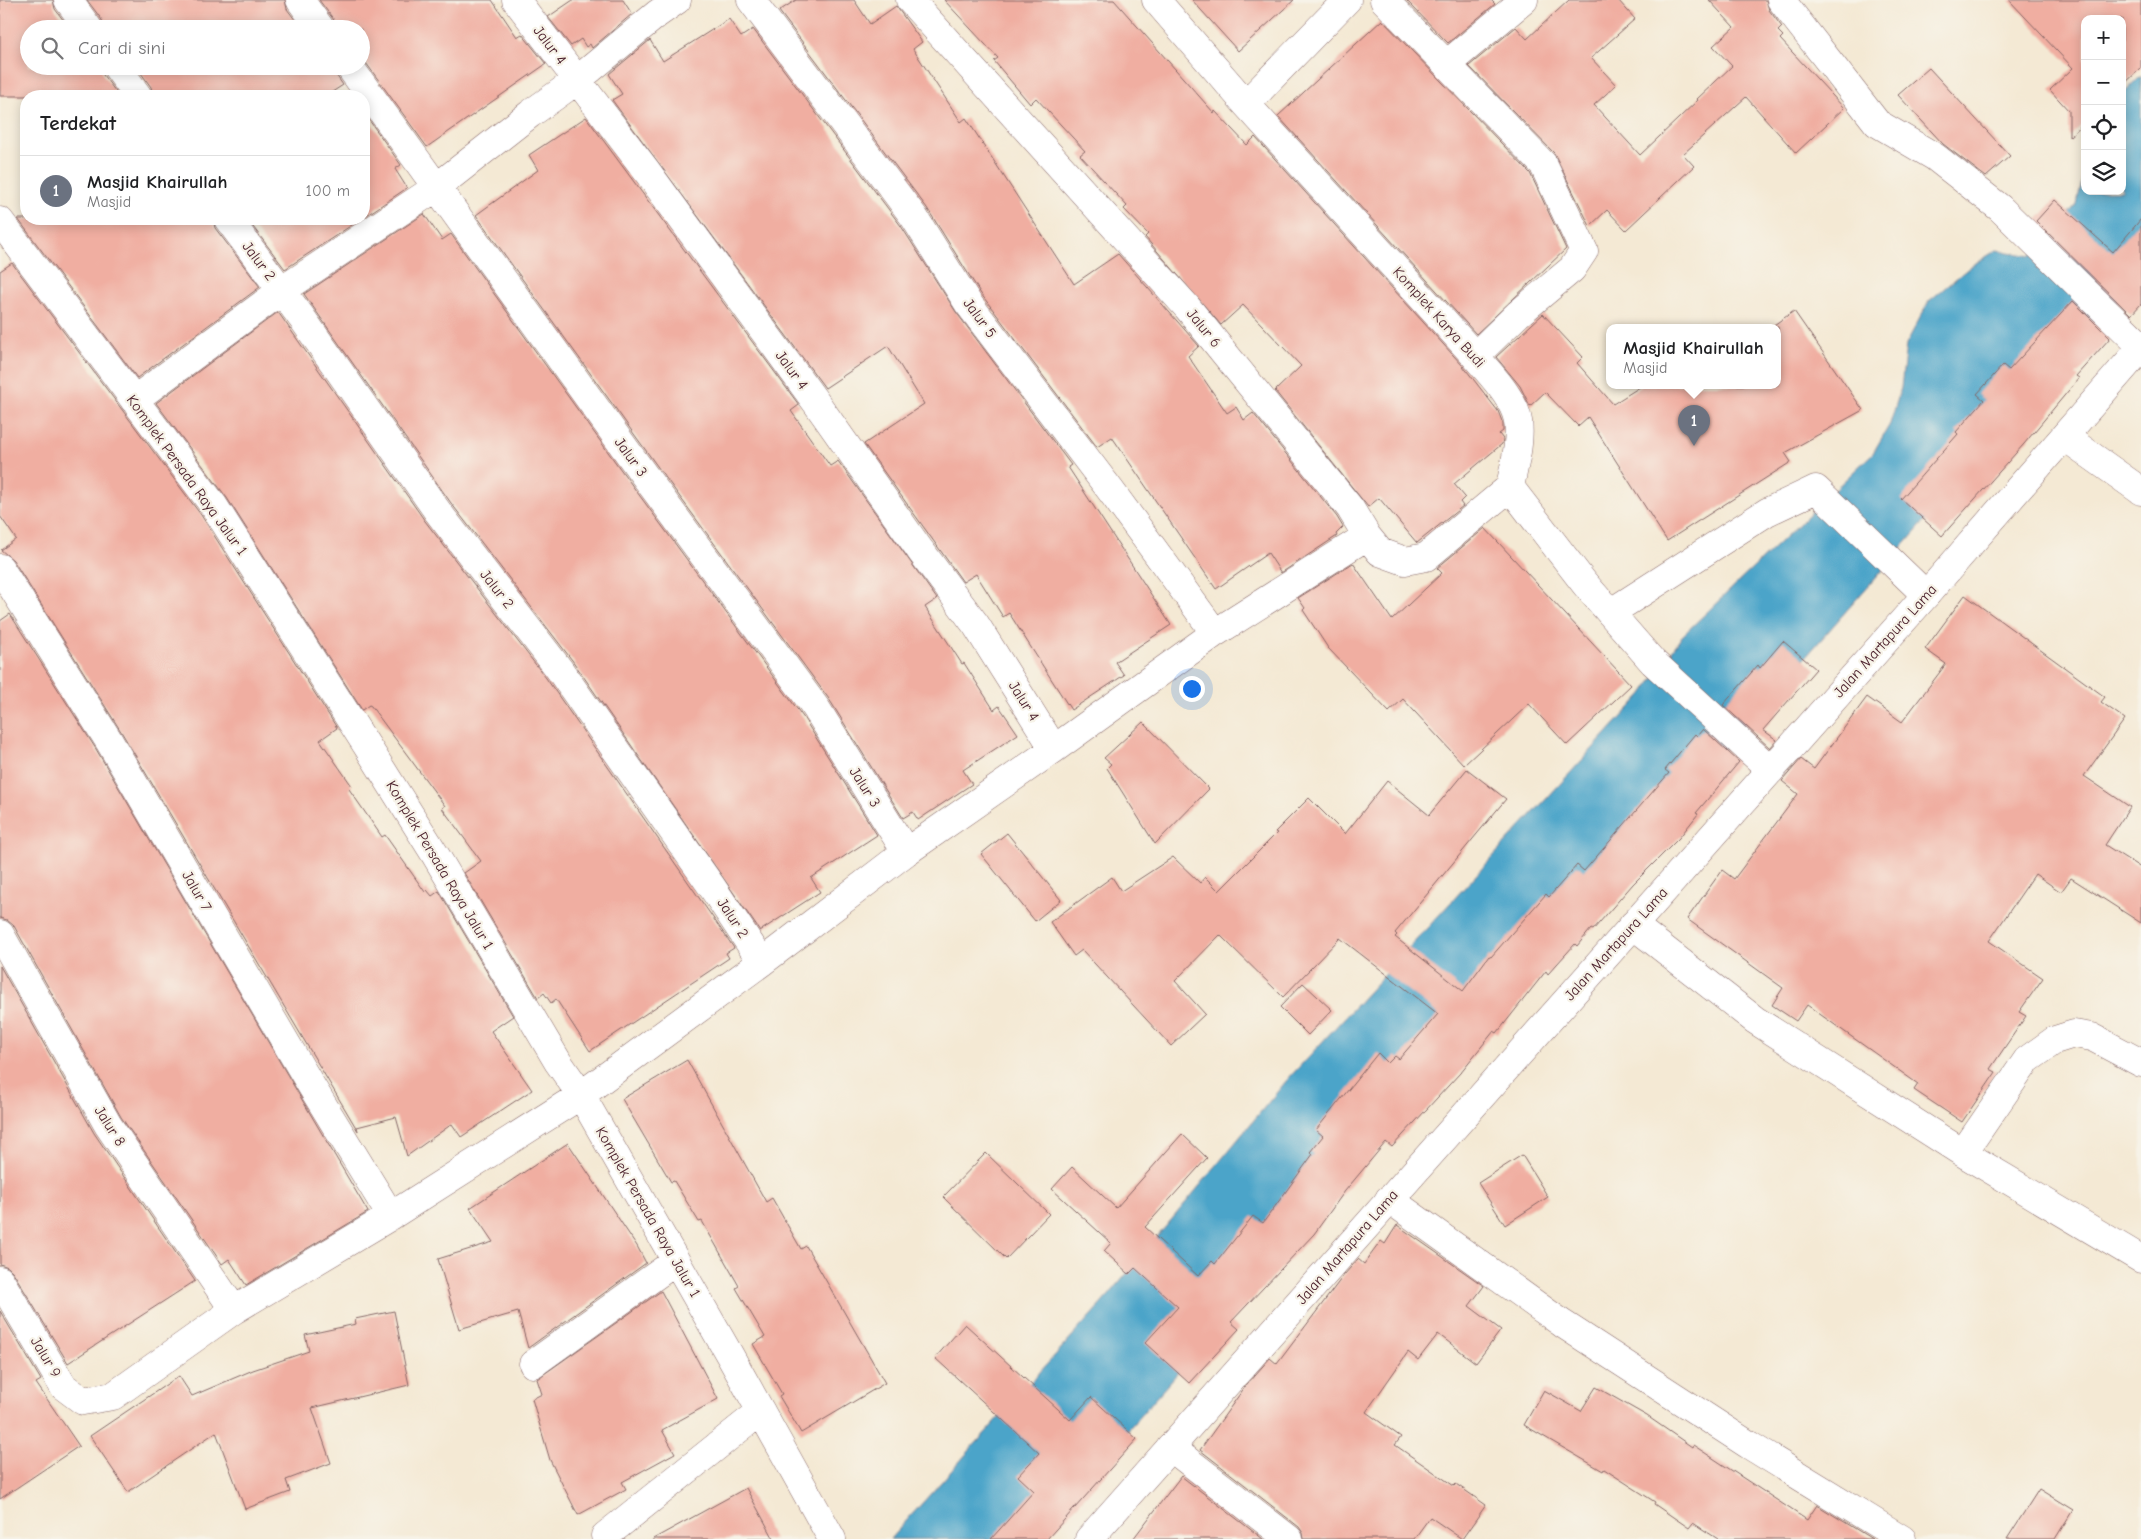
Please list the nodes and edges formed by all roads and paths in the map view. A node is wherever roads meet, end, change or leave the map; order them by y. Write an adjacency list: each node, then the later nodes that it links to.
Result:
1 (68, 0): 12 (street)
2 (300, 0): 13 (street)
3 (516, 0): 17 (street, Jalur 4)
4 (677, 0): 17 (street)
5 (751, 0): 36 (street, Jalur 5)
6 (910, 0): 32 (street, Jalur 6)
7 (1156, 0): 21 (street, Komplek Karya Budi)
8 (1347, 0): 21 (street)
9 (1384, 0): 14 (street)
10 (1524, 0): 14 (street)
11 (1780, 0): 26 (street)
12 (82, 20)
13 (314, 20)
14 (1447, 64): 27 (street)
15 (123, 75): 18 (street)
16 (356, 75): 19 (street, Jalur 3)
17 (576, 81): 22 (street); 37 (street, Jalur 4)
18 (134, 90)
19 (366, 90)
20 (370, 95): 22 (street, Jalur 3)
21 (1246, 104): 27 (street, Komplek Karya Budi)
22 (437, 187): 25 (street); 39 (street, Jalur 3)
23 (0, 221): 28 (street, Komplek Persada Raya Jalur 1)
24 (232, 225): 25 (street, Jalur 2)
25 (282, 291): 28 (street); 42 (street, Jalur 2)
26 (2135, 340): 29 (street, Jalan Martapura Lama)
27 (1475, 356): 30 (street, Komplek Karya Budi)
28 (134, 400): 44 (street, Komplek Persada Raya Jalur 1)
29 (2065, 437): 31 (street); 34 (street, Jalan Martapura Lama)
30 (1510, 487): 32 (street, Jalur 6); 35 (street)
31 (2141, 491)
32 (1367, 536): 36 (street)
33 (3, 580): 47 (street, Jalur 7)
34 (1926, 595): 35 (street); 38 (street, Jalan Martapura Lama)
35 (1610, 613): 38 (street)
36 (1215, 633): 37 (street)
37 (1054, 749): 39 (street)
38 (1771, 770): 40 (street, Jalan Martapura Lama)
39 (906, 852): 42 (street)
40 (1633, 925): 45 (street); 46 (street, Jalan Martapura Lama)
41 (0, 934): 51 (street, Jalur 8)
42 (762, 962): 44 (street)
43 (2141, 1063): 45 (street)
44 (582, 1095): 47 (street); 49 (street, Komplek Persada Raya Jalur 1)
45 (1963, 1153): 48 (street)
46 (1389, 1199): 54 (street, Jalan Martapura Lama); 59 (street)
47 (391, 1216): 51 (street)
48 (2141, 1259)
49 (676, 1261): 52 (street); 53 (street, Komplek Persada Raya Jalur 1)
50 (0, 1280): 51 (street, Jalur 9)
51 (234, 1310)
52 (533, 1364)
53 (761, 1411): 55 (street); 56 (street, Komplek Persada Raya Jalur 1)
54 (1170, 1448): 57 (street, Jalan Martapura Lama); 58 (street)
55 (605, 1536)
56 (830, 1538)
57 (1089, 1539)
58 (1289, 1539)
59 (1902, 1539)

